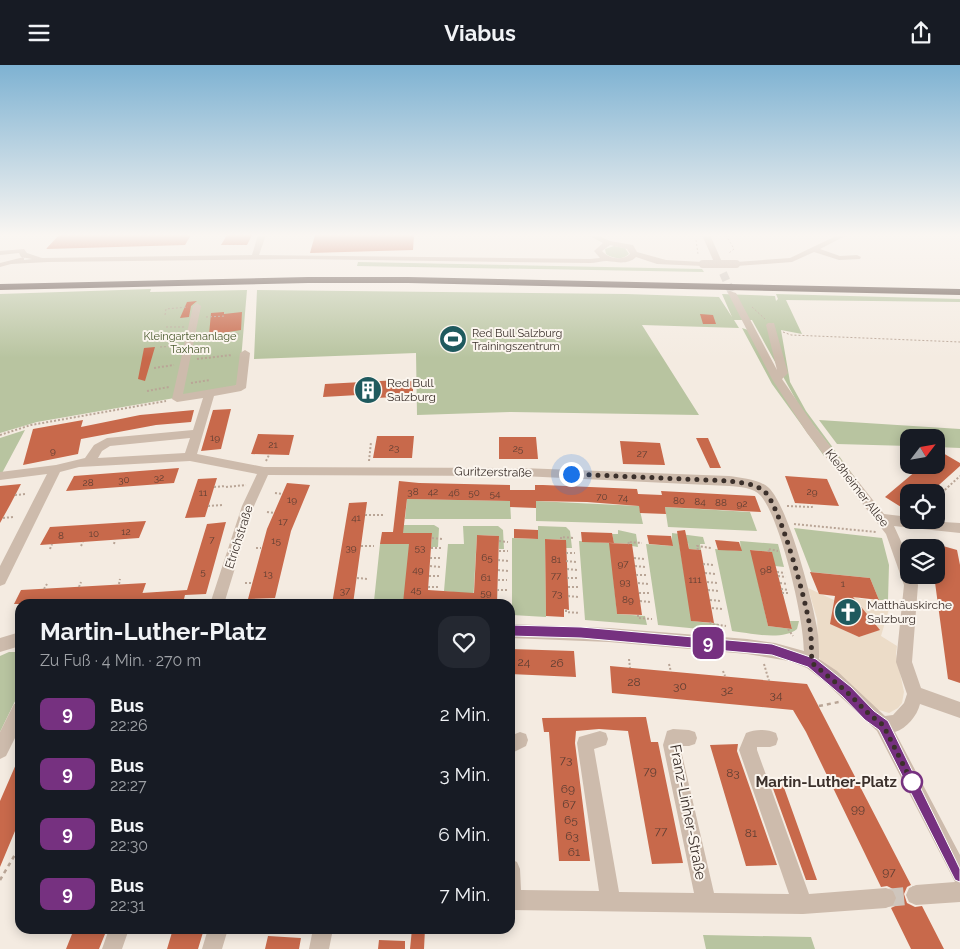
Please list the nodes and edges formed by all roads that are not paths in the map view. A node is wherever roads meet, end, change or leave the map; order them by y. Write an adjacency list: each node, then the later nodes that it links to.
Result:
1 (122, 276): 3 (highway)
2 (562, 276): 4 (highway)
3 (0, 279)
4 (960, 283)
5 (0, 287): 6 (highway)
6 (960, 292)
7 (732, 293): 11 (street, Kleßheimer Allee)
8 (195, 314): 12 (street)
9 (771, 325): 11 (street)
10 (245, 353): 12 (street)
11 (777, 379): 19 (street, Kleßheimer Allee)
12 (210, 393): 13 (street)
13 (198, 433): 14 (street); 15 (street)
14 (190, 457): 15 (street, Guritzerstraße); 17 (street, Guritzerstraße)
15 (90, 462): 16 (street, Guritzerstraße)
16 (56, 469): 18 (street, Guritzerstraße); 21 (street)
17 (262, 473): 22 (street, Etrichstraße); 26 (street, Guritzerstraße)
18 (0, 476)
19 (886, 525): 20 (street); 27 (street, Kleßheimer Allee)
20 (960, 528)
21 (0, 580)
22 (219, 599)
23 (515, 631): 26 (street)
24 (15, 640): 25 (street)
25 (0, 645)
26 (812, 663): 30 (street)
27 (915, 694): 28 (street); 30 (street)
28 (960, 710)
29 (15, 720): 34 (street)
30 (883, 725): 35 (street)
31 (689, 737): 41 (street, Franz-Linher-Straße)
32 (600, 739): 40 (street)
33 (770, 739): 42 (street)
34 (0, 750)
35 (960, 875)
36 (960, 892): 37 (street)
37 (916, 895)
38 (886, 898): 42 (street)
39 (515, 900): 40 (street)
40 (612, 902): 41 (street)
41 (706, 903): 42 (street)
42 (803, 904)
43 (117, 934): 46 (street)
44 (216, 934): 47 (street)
45 (322, 934): 48 (street)
46 (112, 949)
47 (212, 949)
48 (319, 949)

